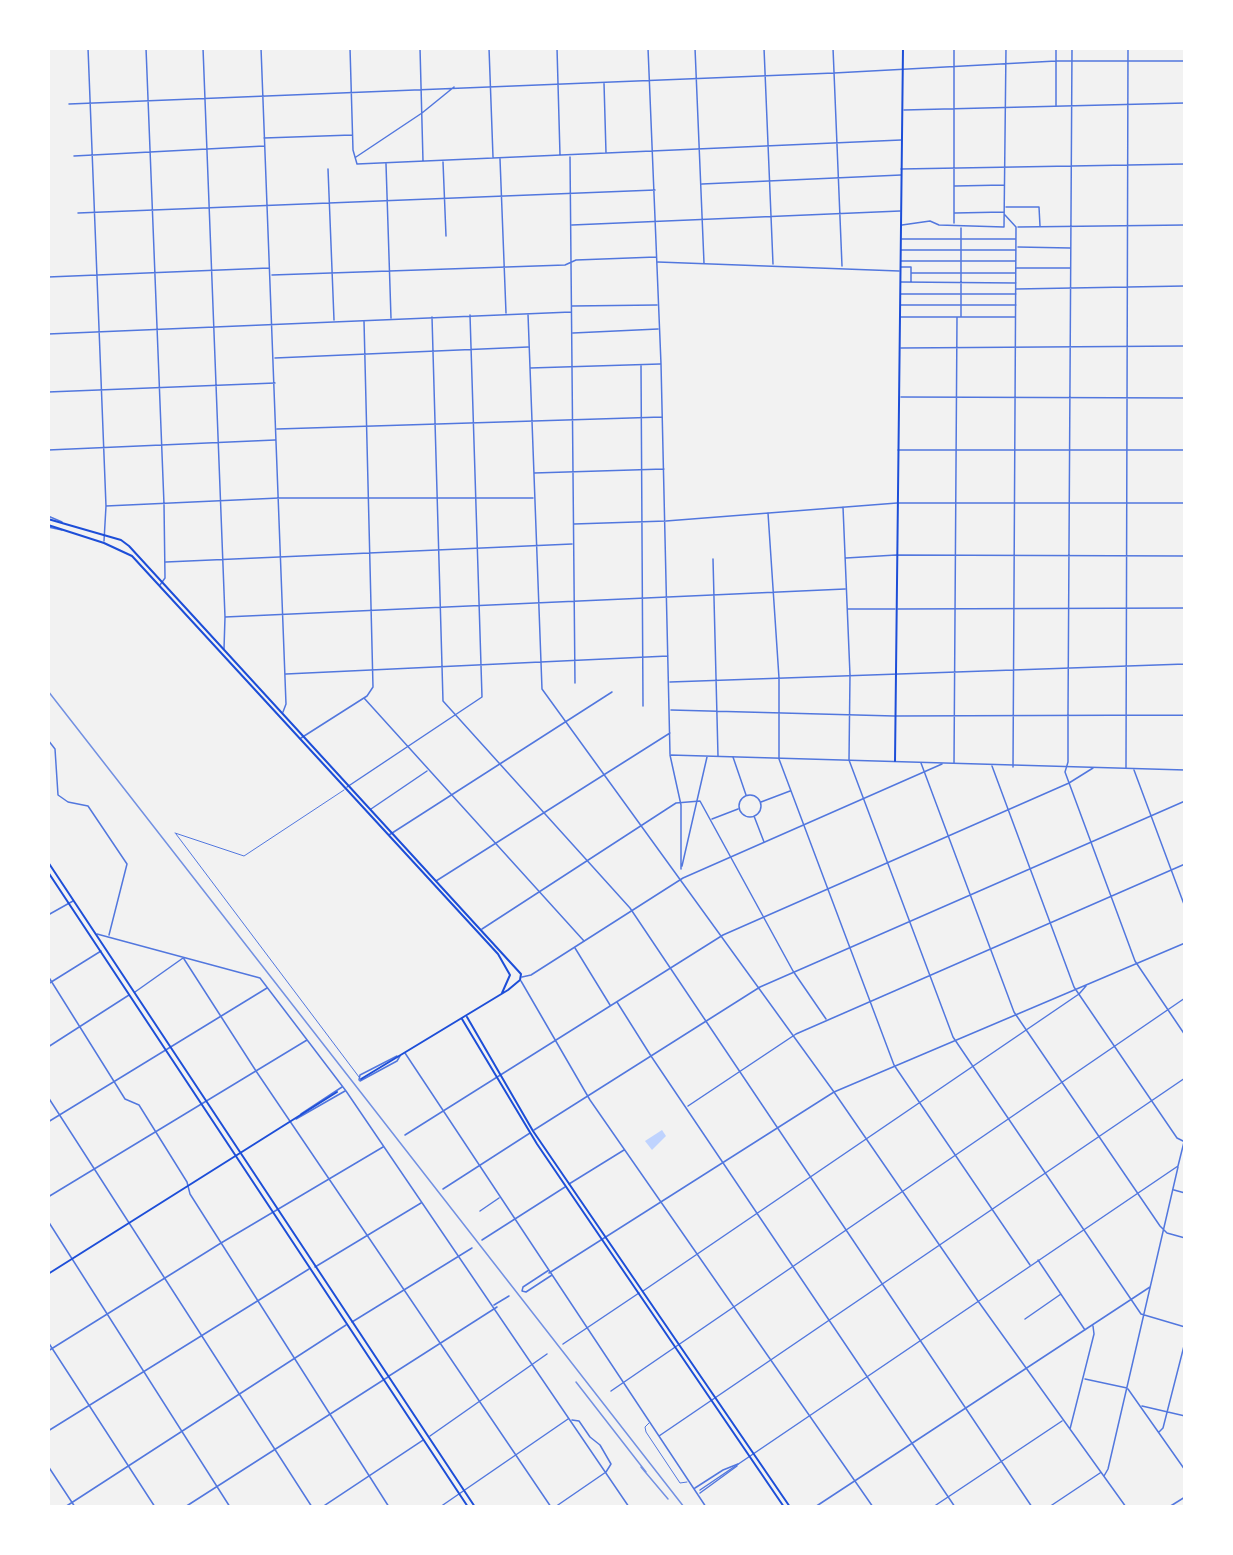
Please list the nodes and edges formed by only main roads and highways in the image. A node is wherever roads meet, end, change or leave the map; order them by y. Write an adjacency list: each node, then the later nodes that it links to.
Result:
1 (903, 48): 5 (main road)
2 (48, 517): 4 (main road)
3 (48, 526): 4 (main road)
4 (162, 583): 6 (main road)
5 (895, 761)
6 (348, 787): 7 (main road); 7 (main road)
7 (390, 834): 10 (main road)
8 (48, 862): 21 (main road)
9 (48, 872): 22 (main road)
10 (479, 931): 11 (main road); 12 (main road)
11 (517, 971): 12 (main road); 13 (main road)
12 (510, 975): 13 (main road); 14 (main road)
13 (520, 979): 14 (main road)
14 (501, 994): 15 (main road)
15 (467, 1017): 16 (main road); 17 (main road)
16 (462, 1019): 17 (main road); 18 (main road)
17 (497, 1075): 20 (main road)
18 (360, 1078)
19 (337, 1092): 21 (main road)
20 (531, 1132): 23 (main road); 23 (main road)
21 (240, 1154): 22 (main road); 27 (main road)
22 (236, 1157): 24 (main road); 26 (main road)
23 (603, 1239): 25 (main road)
24 (48, 1274)
25 (640, 1292): 28 (main road); 29 (main road)
26 (468, 1507)
27 (475, 1507)
28 (784, 1507)
29 (790, 1507)

